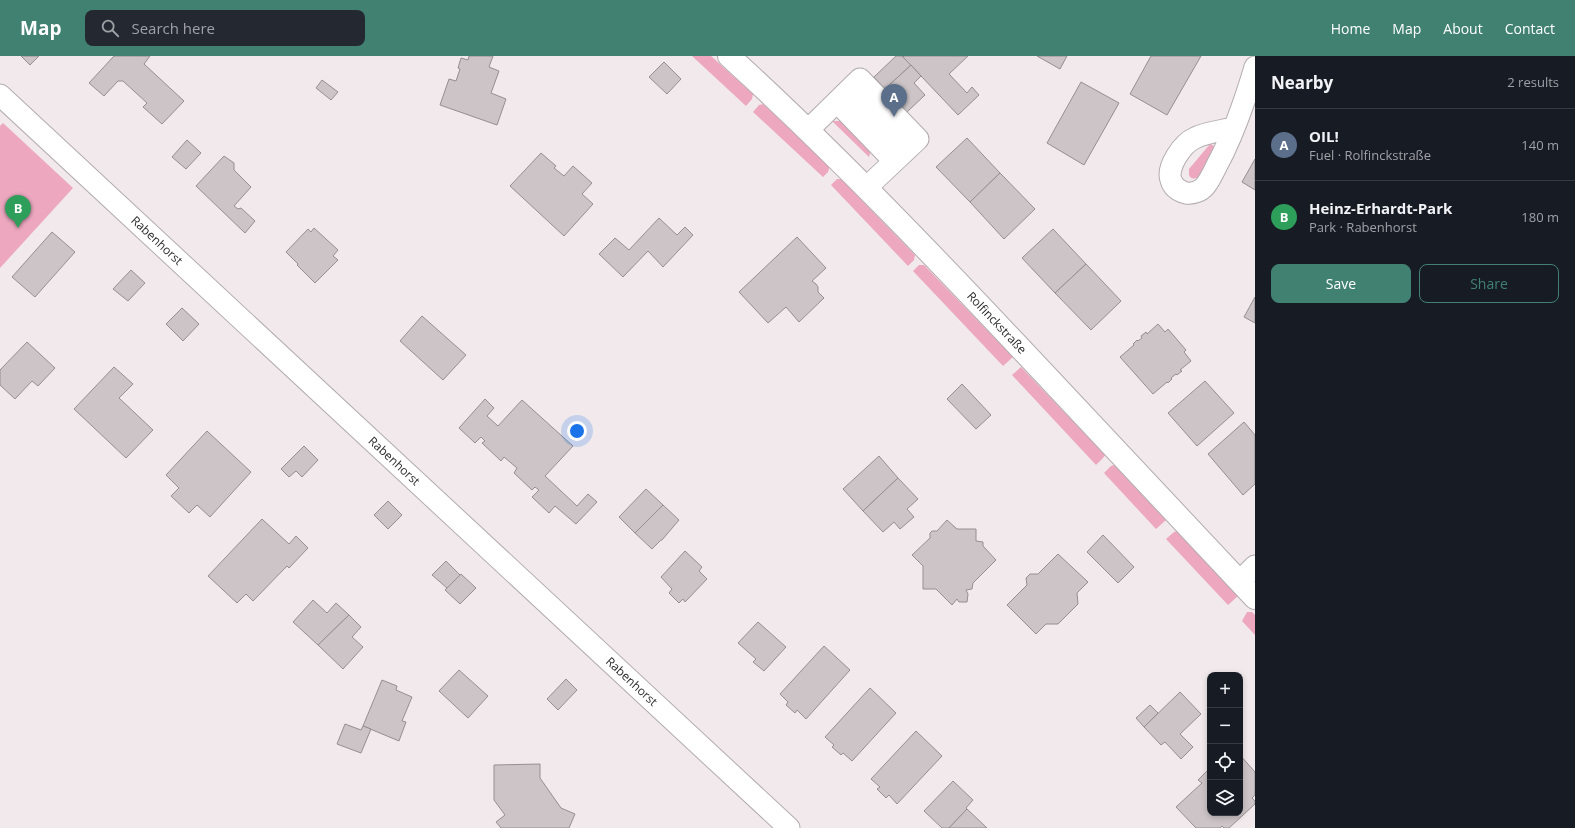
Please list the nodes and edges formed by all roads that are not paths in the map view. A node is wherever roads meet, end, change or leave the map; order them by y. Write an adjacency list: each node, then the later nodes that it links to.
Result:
1 (728, 56): 6 (main road, Rolfinckstraße)
2 (1255, 67): 5 (street)
3 (0, 95): 12 (street, Rabenhorst)
4 (843, 96): 6 (street); 7 (street); 7 (street)
5 (1234, 128)
6 (808, 130): 8 (main road, Rolfinckstraße)
7 (900, 156): 8 (street)
8 (866, 188): 10 (main road, Rolfinckstraße)
9 (1255, 566): 10 (street)
10 (1240, 581): 11 (main road, Rolfinckstraße)
11 (1255, 598)
12 (789, 828)

